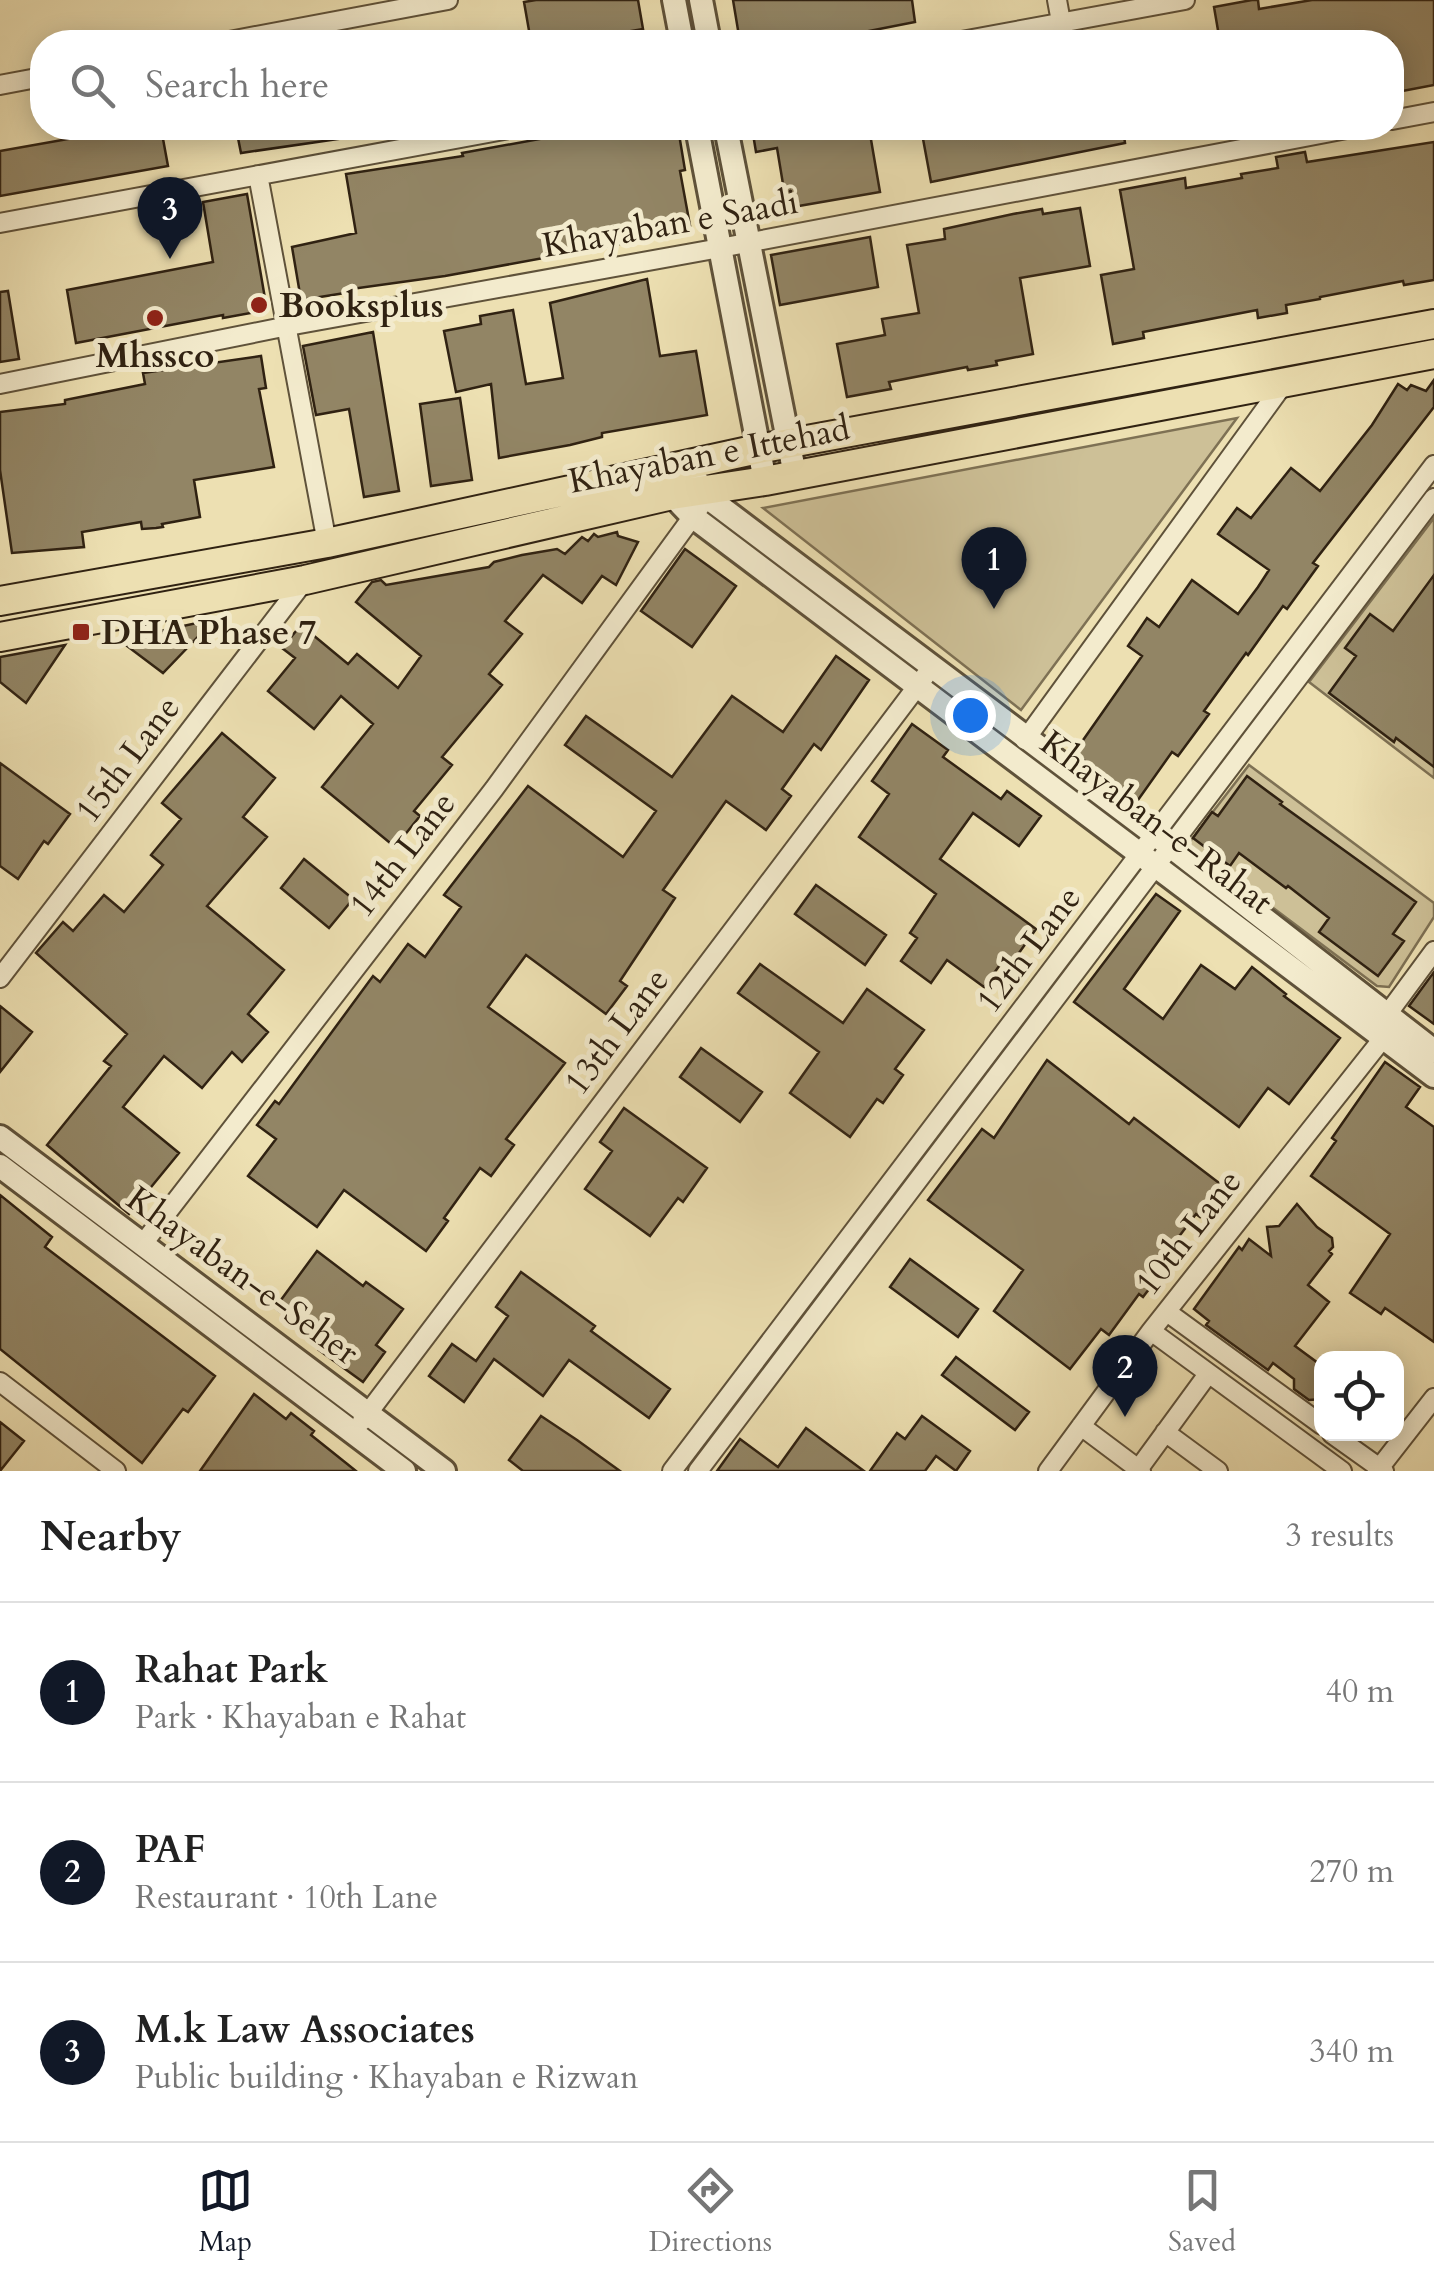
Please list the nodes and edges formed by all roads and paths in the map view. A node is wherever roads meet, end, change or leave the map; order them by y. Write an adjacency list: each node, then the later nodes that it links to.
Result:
1 (448, 0): 7 (street)
2 (674, 0): 8 (street)
3 (701, 0): 9 (street)
4 (1058, 0): 6 (street)
5 (1185, 0): 6 (street)
6 (1061, 22): 10 (street)
7 (288, 30)
8 (680, 30)
9 (707, 30)
10 (1019, 30)
11 (30, 80): 12 (street)
12 (0, 86)
13 (1434, 112): 14 (street)
14 (1404, 118)
15 (449, 140): 19 (street)
16 (699, 140): 22 (street)
17 (728, 140): 21 (street)
18 (1289, 140): 21 (street, Khayaban e Saadi)
19 (258, 175): 20 (street); 24 (street)
20 (0, 224)
21 (749, 242): 22 (street, Khayaban e Saadi); 28 (street)
22 (720, 248): 24 (street, Khayaban e Saadi); 29 (street)
23 (1434, 324): 28 (main road, Khayaban e Ittehad)
24 (288, 326): 27 (street, Khayaban e Saadi); 36 (street)
25 (1434, 354): 26 (main road, Khayaban e Ittehad)
26 (1285, 382): 32 (main road, Khayaban e Ittehad); 41 (street)
27 (0, 384)
28 (788, 444): 29 (main road, Khayaban e Ittehad); 32 (street)
29 (758, 449): 30 (main road, Khayaban e Ittehad); 33 (street)
30 (680, 465): 35 (street); 36 (main road, Khayaban e Ittehad)
31 (1434, 465): 42 (street, 12th Lane)
32 (795, 475): 33 (main road, Khayaban e Ittehad)
33 (765, 481): 35 (main road, Khayaban e Ittehad)
34 (1434, 498): 42 (street, 12th Lane)
35 (692, 500): 37 (main road, Khayaban e Ittehad); 40 (street); 50 (street, 14th Lane)
36 (327, 544): 38 (main road, Khayaban e Ittehad)
37 (305, 580): 39 (main road, Khayaban e Ittehad); 44 (street, 15th Lane)
38 (0, 601)
39 (0, 637)
40 (925, 677): 41 (street); 42 (street, Khayaban-e-Rahat); 56 (street, 13th Lane)
41 (1026, 740): 42 (street)
42 (1155, 850): 45 (street); 67 (street, 12th Lane); 68 (street, 12th Lane)
43 (1434, 951): 45 (street, 10th Lane)
44 (0, 978)
45 (1385, 1026): 46 (street); 47 (street); 51 (street, 10th Lane)
46 (1434, 1052)
47 (1434, 1076)
48 (0, 1138): 50 (street, Khayaban-e-Seher)
49 (0, 1166): 60 (street, Khayaban-e-Seher)
50 (142, 1245): 56 (street, Khayaban-e-Seher)
51 (1166, 1312): 52 (street, 10th Lane); 57 (street)
52 (1152, 1332): 53 (street); 58 (street, 10th Lane)
53 (1208, 1374): 59 (street); 71 (street)
54 (0, 1382): 64 (street)
55 (1434, 1398): 63 (street)
56 (369, 1412): 60 (street, 13th Lane); 66 (street, Khayaban-e-Seher)
57 (1314, 1420)
58 (1081, 1426): 62 (street); 69 (street, 10th Lane)
59 (1165, 1432): 62 (street); 70 (street)
60 (353, 1434): 65 (street, Khayaban-e-Seher)
61 (1341, 1441): 63 (street)
62 (1139, 1470)
63 (1380, 1470)
64 (116, 1471)
65 (404, 1471)
66 (444, 1471)
67 (672, 1471)
68 (698, 1471)
69 (1048, 1471)
70 (1218, 1471)
71 (1342, 1471)

